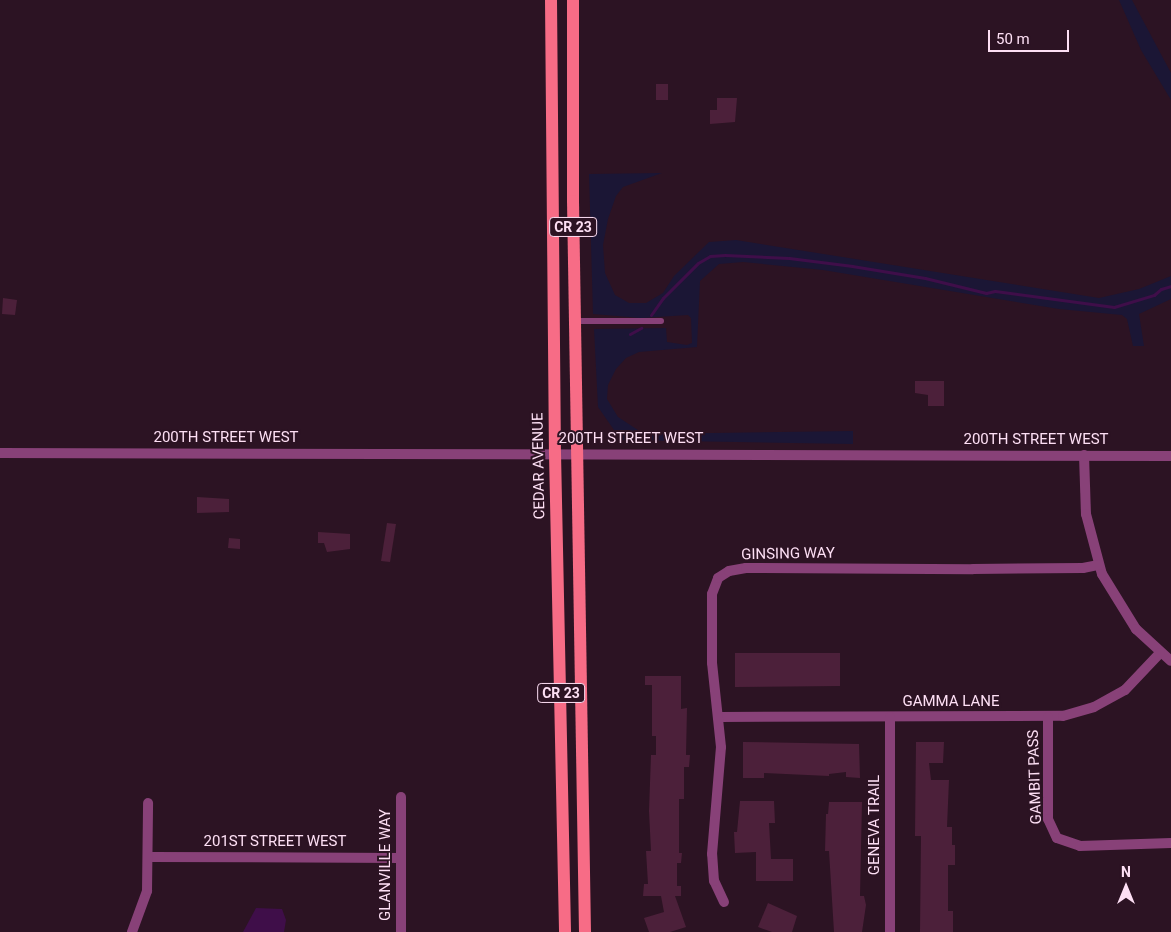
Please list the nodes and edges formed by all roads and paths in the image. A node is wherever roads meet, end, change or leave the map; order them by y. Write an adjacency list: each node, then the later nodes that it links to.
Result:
1 (551, 0): 6 (main road, CEDAR AVENUE / CR 23)
2 (573, 0): 3 (main road, CR 23)
3 (575, 321): 4 (lane); 7 (main road, CR 23)
4 (661, 321)
5 (0, 453): 6 (street, 200TH STREET WEST)
6 (555, 453): 7 (street, 200TH STREET WEST); 24 (main road, CEDAR AVENUE / CR 23)
7 (578, 453): 8 (street, 200TH STREET WEST); 25 (main road, CR 23)
8 (1084, 455): 9 (street, 200TH STREET WEST); 10 (street)
9 (1171, 456)
10 (1099, 565): 11 (street); 13 (street, GINSING WAY)
11 (1160, 653): 12 (street); 15 (street, GAMMA LANE)
12 (1171, 662)
13 (720, 717): 14 (street, GAMMA LANE); 21 (street, GINSING WAY)
14 (890, 717): 15 (street, GAMMA LANE); 26 (street, GENEVA TRAIL)
15 (1048, 717): 18 (street, GAMBIT PASS)
16 (401, 797): 20 (street, GLANVILLE WAY)
17 (148, 803): 19 (street)
18 (1171, 843)
19 (149, 857): 20 (street, 201ST STREET WEST); 22 (street)
20 (401, 858): 23 (street, GLANVILLE WAY)
21 (724, 902)
22 (132, 932)
23 (401, 932)
24 (565, 932)
25 (585, 932)
26 (890, 932)

